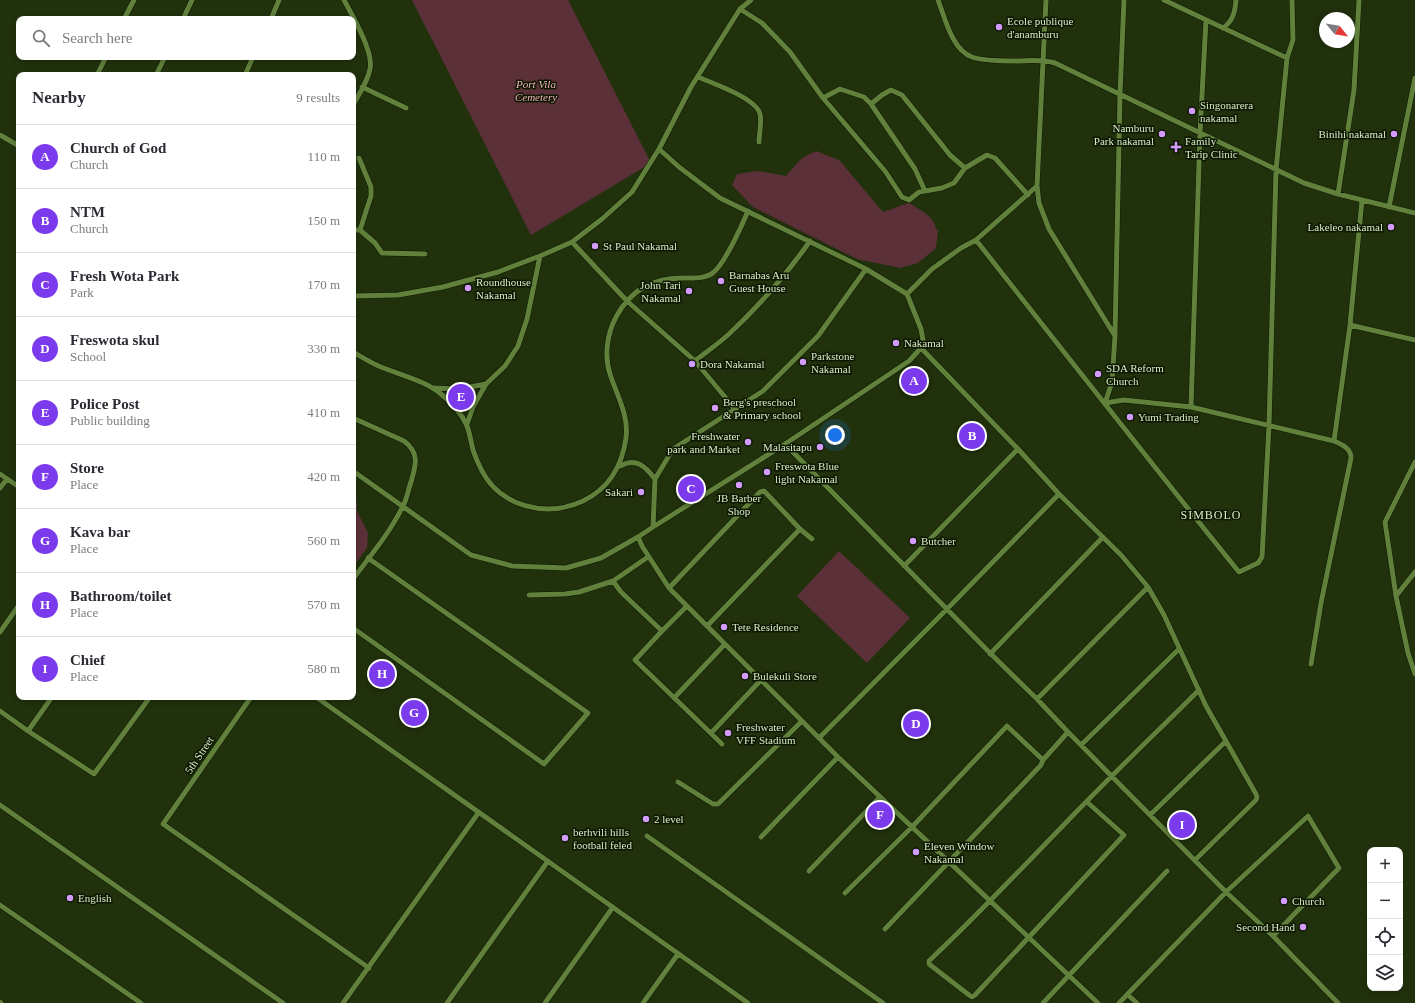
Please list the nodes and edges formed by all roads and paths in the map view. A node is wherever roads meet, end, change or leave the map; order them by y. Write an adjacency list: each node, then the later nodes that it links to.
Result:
1 (134, 0): 15 (street)
2 (192, 0): 16 (street)
3 (280, 0): 17 (street)
4 (344, 0): 18 (street)
5 (751, 0): 14 (street)
6 (938, 0): 26 (street)
7 (1046, 0): 26 (street)
8 (1124, 0): 33 (street)
9 (1164, 0): 13 (street)
10 (1236, 0): 21 (street)
11 (1292, 0): 22 (street)
12 (1359, 0): 49 (street)
13 (1175, 3): 19 (street)
14 (740, 9): 30 (street); 34 (street)
15 (126, 16)
16 (184, 16)
17 (272, 16)
18 (353, 16)
19 (1206, 20): 21 (street); 38 (street)
20 (356, 22): 32 (street)
21 (1223, 28): 22 (street)
22 (1288, 58): 45 (street)
23 (104, 60): 27 (street)
24 (163, 60): 28 (street)
25 (252, 60): 29 (street)
26 (1044, 60): 33 (street); 46 (street)
27 (98, 72)
28 (157, 72)
29 (246, 72)
30 (698, 77): 40 (street); 42 (street)
31 (1415, 82): 51 (street)
32 (362, 87): 35 (street); 37 (street)
33 (1120, 94): 38 (street); 66 (street)
34 (823, 98): 36 (street); 47 (street)
35 (356, 99)
36 (871, 104): 44 (street); 47 (street)
37 (406, 108)
38 (1200, 133): 45 (street); 74 (street)
39 (0, 135): 41 (street)
40 (758, 142)
41 (16, 144)
42 (659, 149): 52 (street); 58 (street)
43 (359, 158): 55 (street)
44 (965, 168): 47 (street); 48 (street)
45 (1276, 170): 49 (street); 78 (street)
46 (1038, 186): 48 (street); 66 (street)
47 (925, 191)
48 (1028, 194): 56 (street)
49 (1338, 194): 50 (street)
50 (1362, 200): 51 (street); 65 (street)
51 (1389, 207): 53 (street)
52 (748, 211): 57 (street); 64 (street)
53 (1415, 213)
54 (356, 230): 55 (street)
55 (360, 230): 59 (street)
56 (976, 240): 62 (street); 73 (street)
57 (810, 241): 61 (street); 70 (street)
58 (572, 242): 60 (street); 64 (street)
59 (425, 254)
60 (540, 256): 63 (street); 71 (street)
61 (866, 269): 62 (street); 75 (street)
62 (907, 294): 68 (street)
63 (356, 296)
64 (627, 301): 70 (street); 83 (street)
65 (1350, 325): 67 (street); 79 (street)
66 (1115, 336): 73 (street)
67 (1415, 340)
68 (921, 348): 80 (street); 81 (street)
69 (356, 354): 72 (street)
70 (695, 361): 75 (street)
71 (486, 384): 72 (street); 77 (street)
72 (432, 388): 77 (street)
73 (1105, 403): 74 (street); 78 (street)
74 (1190, 407): 78 (street)
75 (735, 409): 87 (street)
76 (356, 419): 91 (street)
77 (467, 424): 83 (street)
78 (1269, 426): 79 (street)
79 (1334, 441): 119 (street)
80 (785, 444): 92 (street); 99 (street)
81 (1018, 449): 90 (street); 99 (street)
82 (1415, 462): 106 (street)
83 (620, 466): 87 (street)
84 (0, 474): 86 (street)
85 (356, 474): 91 (street)
86 (7, 478): 88 (street); 89 (street)
87 (655, 479): 92 (street)
88 (16, 485)
89 (0, 488)
90 (1059, 494): 95 (street); 109 (street)
91 (403, 507): 94 (street); 98 (street)
92 (653, 527): 94 (street)
93 (800, 528): 96 (street); 104 (street); 110 (street)
94 (638, 537): 97 (street)
95 (1103, 537): 103 (street); 117 (street)
96 (812, 539)
97 (648, 557): 102 (street); 104 (street)
98 (368, 558): 101 (street); 111 (street)
99 (904, 566): 109 (street)
100 (1415, 572): 106 (street)
101 (356, 575)
102 (613, 581): 105 (street); 112 (street)
103 (1148, 587): 115 (street); 124 (street)
104 (669, 588): 107 (street)
105 (529, 595)
106 (1396, 596): 116 (street)
107 (687, 606): 110 (street); 112 (street)
108 (16, 609): 113 (street)
109 (947, 609): 117 (street); 134 (street)
110 (707, 626): 114 (street)
111 (356, 630)
112 (662, 631): 123 (street)
113 (0, 632)
114 (725, 644): 121 (street); 123 (street)
115 (1179, 649): 122 (street); 137 (street)
116 (1408, 653): 118 (street); 120 (street)
117 (990, 654): 124 (street)
118 (1415, 659)
119 (1310, 664)
120 (1415, 674)
121 (761, 680): 130 (street); 133 (street)
122 (1199, 690): 135 (street); 140 (street)
123 (674, 698): 133 (street)
124 (1037, 699): 132 (street)
125 (50, 700): 131 (street)
126 (148, 700): 131 (street)
127 (249, 700): 164 (street, 5th Street)
128 (320, 700): 145 (street)
129 (0, 711): 131 (street)
130 (802, 721): 134 (street); 141 (street)
131 (28, 732)
132 (1068, 732): 137 (street); 139 (street)
133 (711, 734): 136 (street)
134 (819, 738): 138 (street)
135 (1225, 742): 146 (street); 150 (street)
136 (722, 744)
137 (1081, 745): 140 (street)
138 (838, 757): 142 (street); 149 (street)
139 (1043, 760): 147 (street); 152 (street)
140 (1112, 776): 143 (street); 146 (street)
141 (678, 782)
142 (880, 797): 147 (street); 153 (street)
143 (1086, 802): 157 (street); 162 (street)
144 (0, 805): 169 (street)
145 (479, 812): 151 (street); 164 (street)
146 (1150, 815): 150 (street)
147 (912, 827): 152 (street); 156 (street)
148 (647, 836): 174 (street)
149 (761, 837)
150 (1195, 860): 155 (street)
151 (548, 861): 159 (street); 171 (street)
152 (950, 862): 157 (street); 160 (street)
153 (809, 871)
154 (1167, 871): 165 (street)
155 (1226, 892): 161 (street); 161 (street); 166 (street)
156 (846, 893)
157 (991, 901): 162 (street); 162 (street)
158 (0, 905): 168 (street)
159 (613, 907): 163 (street); 172 (street)
160 (885, 929)
161 (1273, 936): 179 (street)
162 (1030, 937): 165 (street)
163 (678, 954): 167 (street); 173 (street)
164 (369, 968): 170 (street)
165 (1069, 975): 175 (street); 176 (street)
166 (1128, 995): 177 (street); 178 (street)
167 (746, 1002)
168 (141, 1003)
169 (283, 1003)
170 (343, 1003)
171 (447, 1003)
172 (545, 1003)
173 (642, 1003)
174 (883, 1003)
175 (1044, 1003)
176 (1098, 1003)
177 (1119, 1003)
178 (1137, 1003)
179 (1338, 1003)

